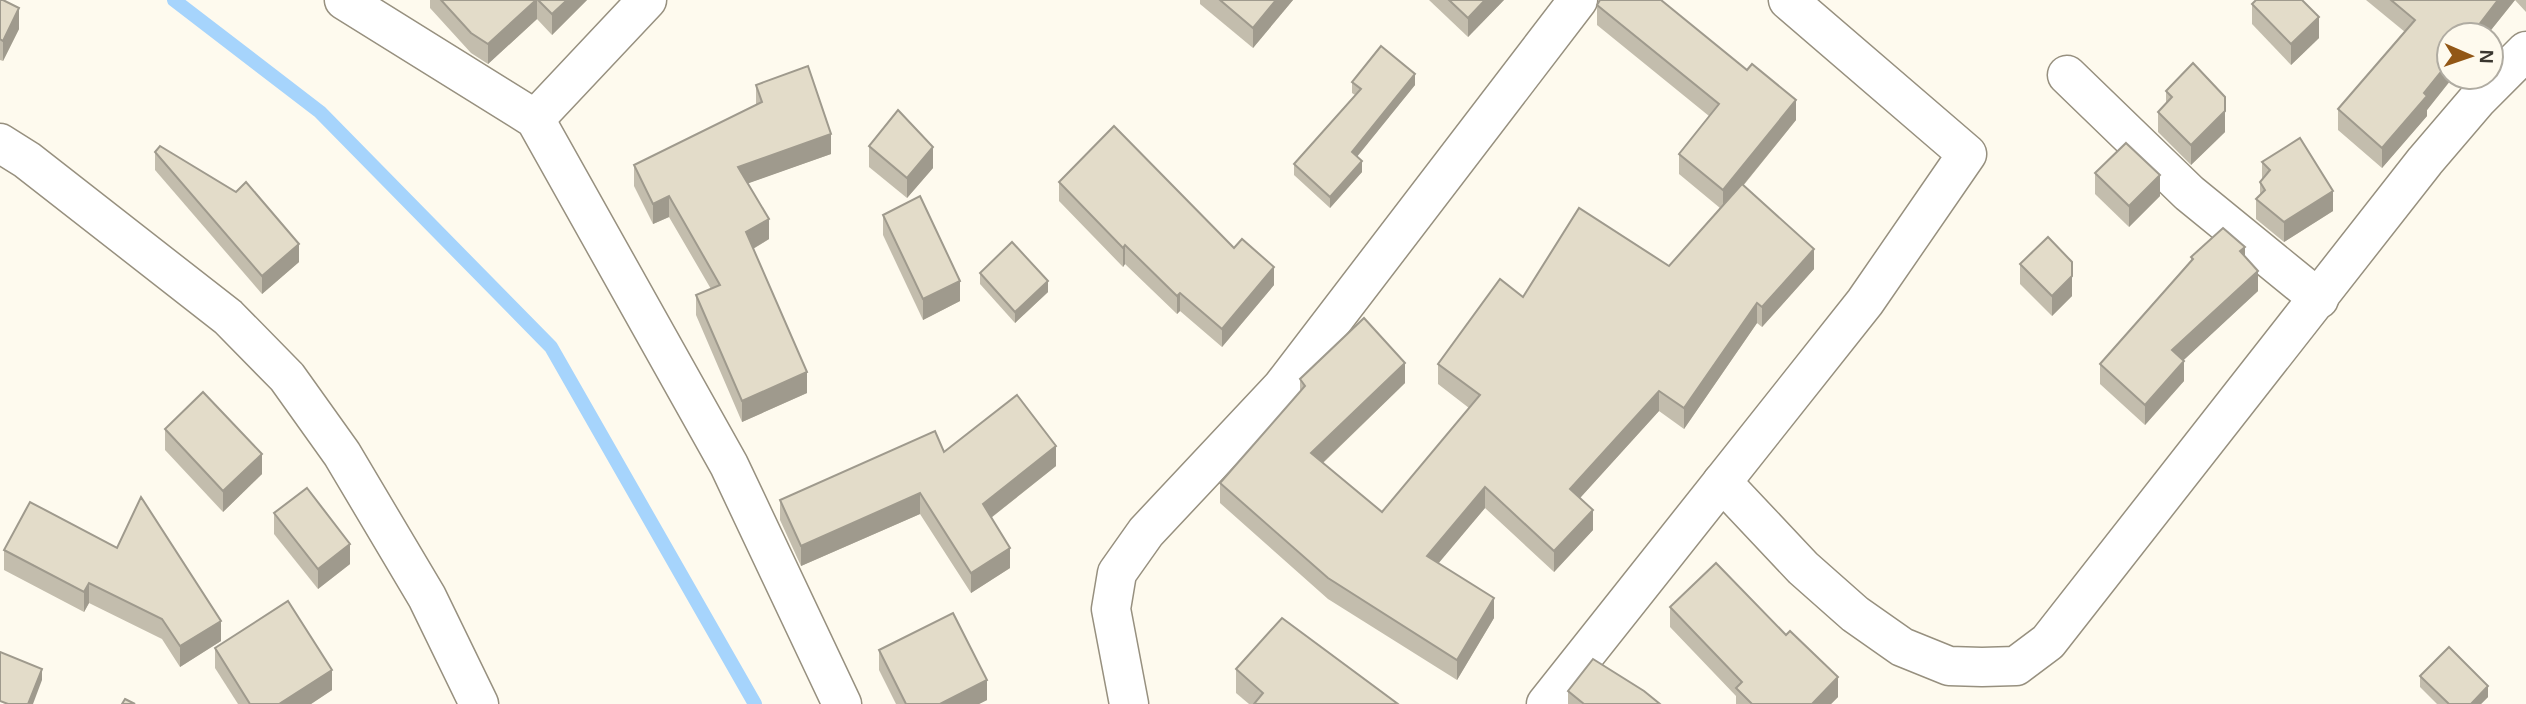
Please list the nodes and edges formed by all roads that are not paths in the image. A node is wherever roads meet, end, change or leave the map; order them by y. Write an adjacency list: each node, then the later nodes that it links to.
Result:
1 (344, 0): 7 (street)
2 (647, 0): 7 (street)
3 (1578, 0): 13 (street)
4 (1788, 0): 10 (street)
5 (2526, 51): 9 (street)
6 (2067, 75): 9 (street)
7 (535, 118): 12 (street)
8 (0, 143): 11 (street)
9 (2319, 299): 10 (street)
10 (1722, 482): 14 (street)
11 (479, 704)
12 (842, 704)
13 (1129, 704)
14 (1546, 704)

